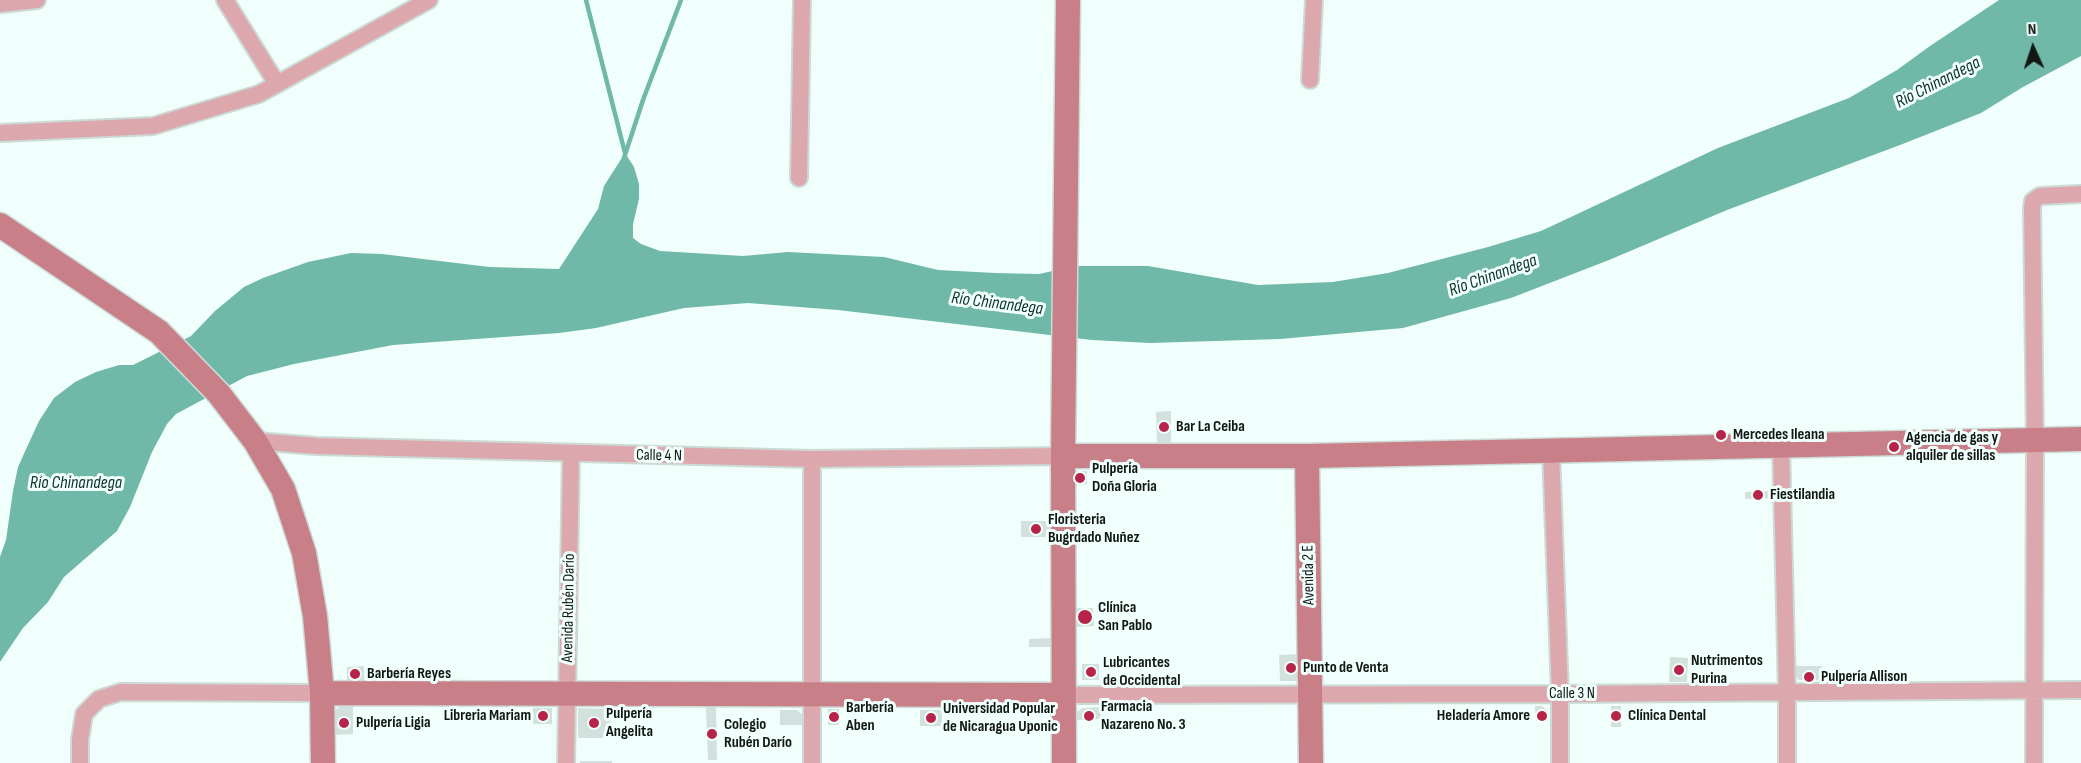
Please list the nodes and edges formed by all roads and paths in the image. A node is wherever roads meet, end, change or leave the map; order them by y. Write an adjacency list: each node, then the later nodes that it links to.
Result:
1 (37, 0): 7 (street)
2 (225, 0): 9 (street)
3 (429, 0): 9 (street)
4 (802, 0): 11 (street)
5 (1068, 0): 20 (street)
6 (1314, 0): 8 (street)
7 (0, 4)
8 (1310, 80)
9 (276, 84): 10 (street)
10 (0, 133)
11 (799, 178)
12 (2081, 194): 14 (street)
13 (0, 225): 16 (street)
14 (2034, 440): 15 (street); 17 (street); 23 (street)
15 (2081, 440)
16 (255, 441): 19 (street, Calle 4 N); 26 (street)
17 (1781, 446): 18 (street); 25 (street)
18 (1551, 451): 21 (street); 29 (street)
19 (571, 453): 22 (street, Calle 4 N); 27 (street, Avenida Rubén Darío)
20 (1063, 456): 21 (street); 22 (street, Calle 4 N); 30 (street)
21 (1306, 456): 31 (street, Avenida 2 E)
22 (812, 459): 28 (street)
23 (2033, 690): 24 (street, Calle 3 N); 25 (street, Calle 3 N); 40 (street)
24 (2081, 690)
25 (1787, 692): 29 (street, Calle 3 N); 39 (street)
26 (322, 693): 27 (street); 32 (street); 33 (street)
27 (567, 694): 28 (street); 34 (street, Avenida Rubén Darío)
28 (811, 694): 30 (street); 35 (street)
29 (1560, 694): 31 (street, Calle 3 N); 38 (street)
30 (1064, 695): 31 (street, Calle 3 N); 36 (street)
31 (1311, 695): 37 (street, Avenida 2 E)
32 (80, 763)
33 (323, 763)
34 (566, 763)
35 (812, 763)
36 (1064, 763)
37 (1311, 763)
38 (1560, 763)
39 (1787, 763)
40 (2034, 763)

